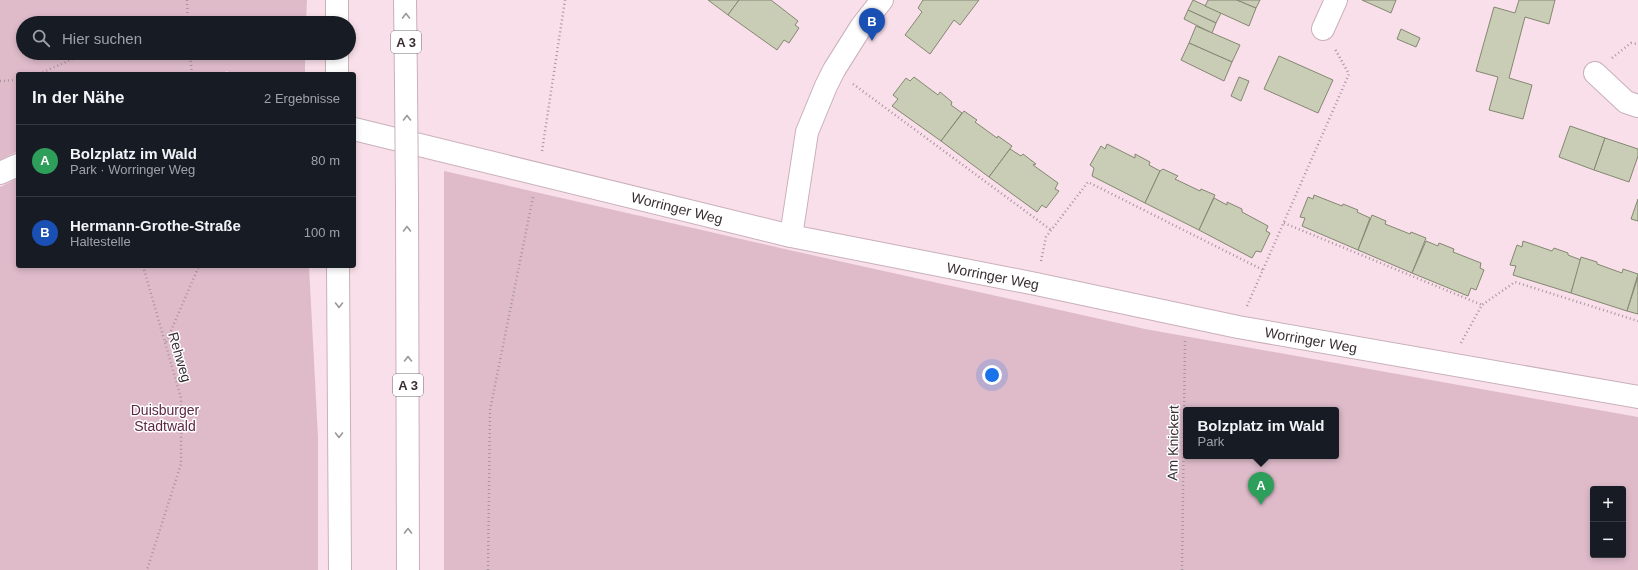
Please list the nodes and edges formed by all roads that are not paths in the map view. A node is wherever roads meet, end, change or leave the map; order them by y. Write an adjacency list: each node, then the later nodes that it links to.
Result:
1 (337, 0): 5 (main road)
2 (405, 0): 16 (main road, A 3, one-way to 2, bridge)
3 (882, 0): 12 (main road)
4 (1336, 0): 6 (main road)
5 (337, 16)
6 (1323, 29)
7 (1595, 73): 8 (main road)
8 (1638, 106)
9 (356, 129): 12 (main road, Worringer Weg)
10 (16, 166): 11 (main road)
11 (0, 173)
12 (791, 236): 14 (main road, Worringer Weg)
13 (338, 268): 15 (main road, one-way to 15)
14 (1638, 397)
15 (340, 570)
16 (408, 570)

